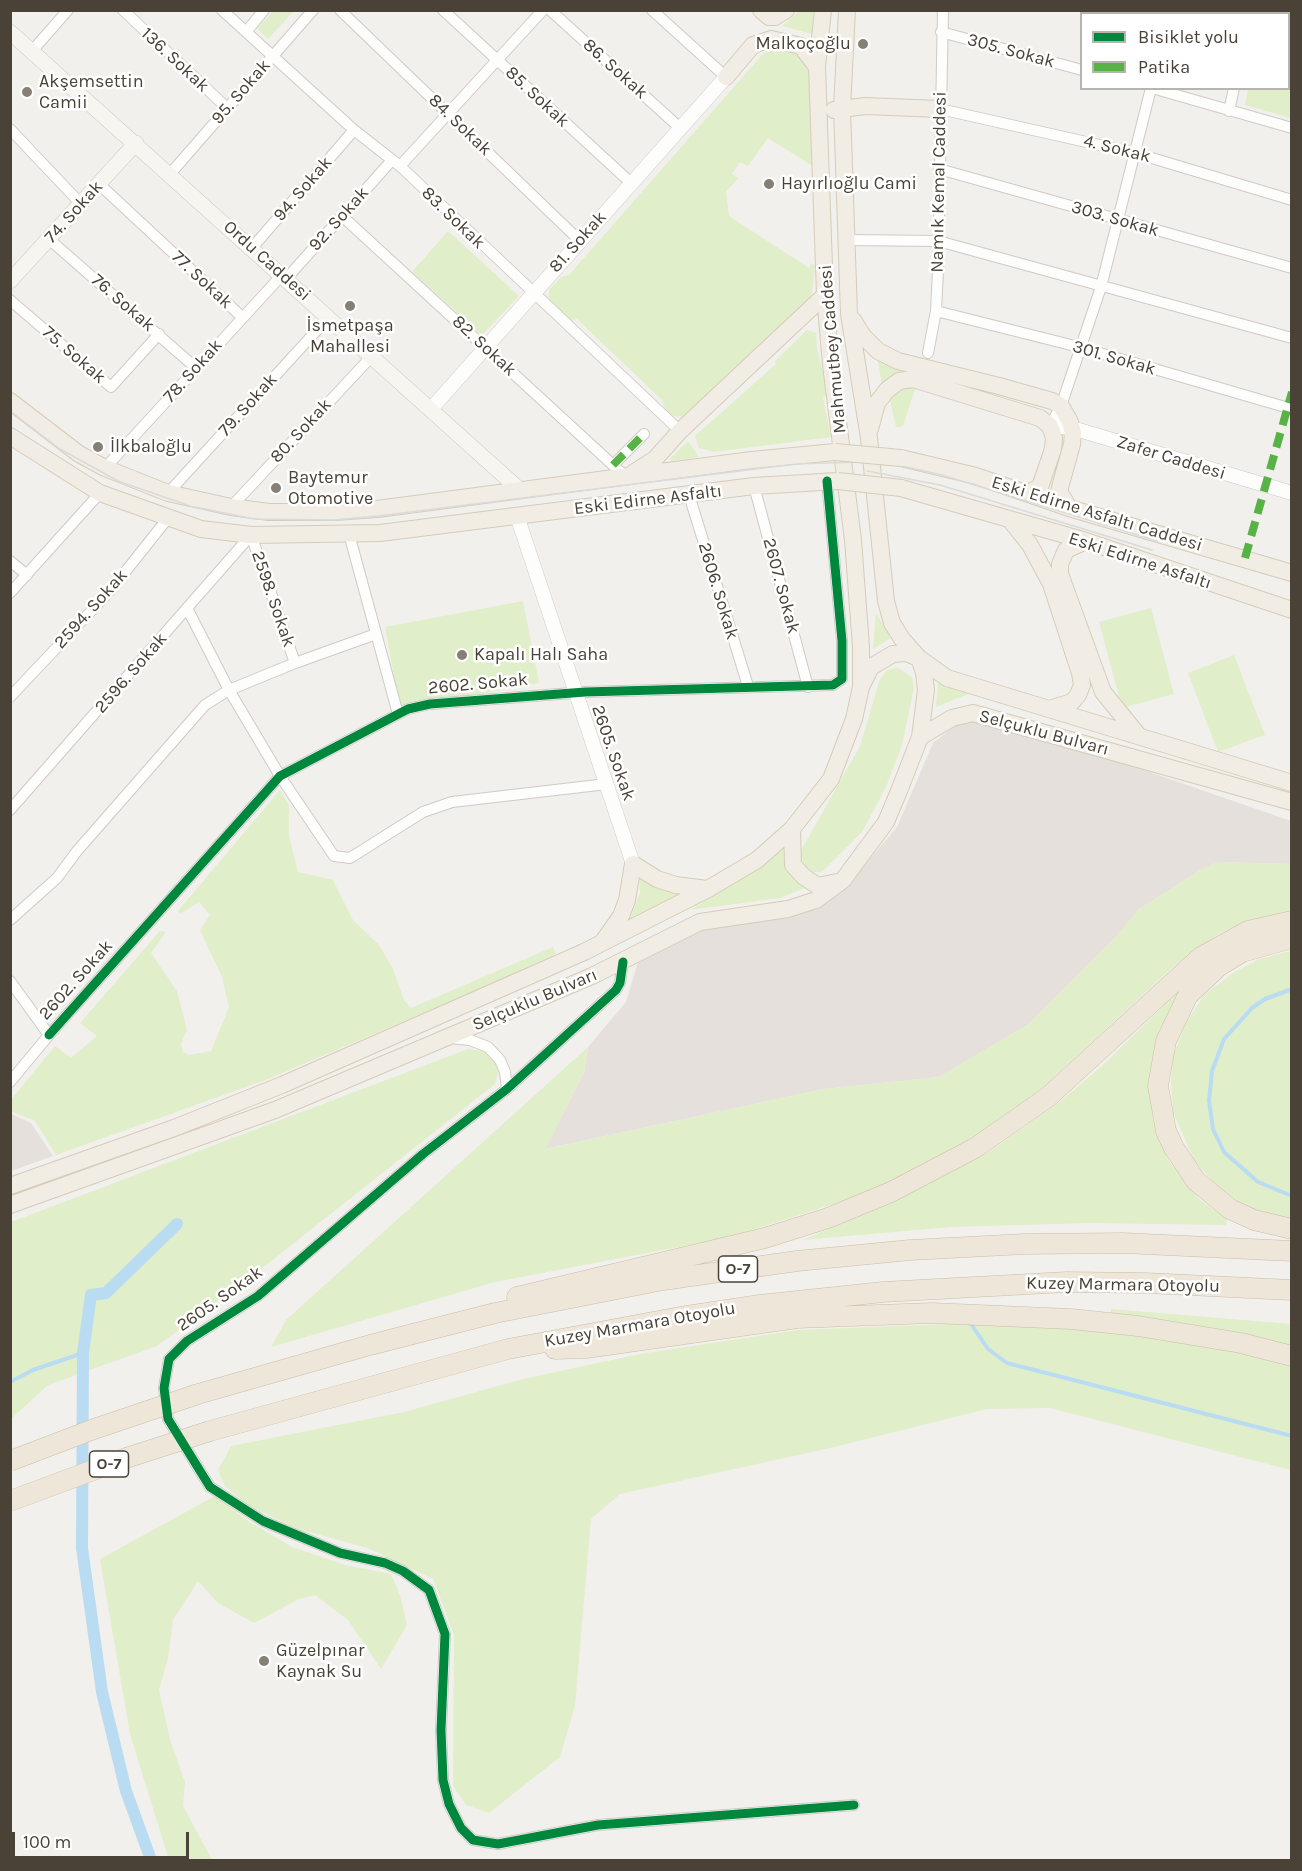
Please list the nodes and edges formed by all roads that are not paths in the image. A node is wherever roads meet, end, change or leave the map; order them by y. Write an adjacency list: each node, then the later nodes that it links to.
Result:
1 (68, 10): 19 (street)
2 (123, 10): 28 (street, 136. Sokak)
3 (222, 10): 16 (street, 83. Sokak)
4 (264, 10): 16 (street)
5 (313, 10): 20 (street, 95. Sokak)
6 (340, 10): 32 (street, 84. Sokak)
7 (443, 10): 21 (street, 85. Sokak)
8 (543, 10): 21 (street, 92. Sokak)
9 (550, 10): 34 (street, 86. Sokak)
10 (652, 10): 24 (street)
11 (761, 10): 12 (main road)
12 (786, 10)
13 (823, 10): 22 (main road, Mahmutbey Caddesi)
14 (847, 10): 29 (main road, Mahmutbey Caddesi)
15 (943, 10): 17 (street, Namık Kemal Caddesi)
16 (246, 32): 20 (street, 83. Sokak)
17 (941, 32): 23 (street, 305. Sokak); 30 (street, Namık Kemal Caddesi)
18 (13, 38): 19 (main road, Ordu Caddesi)
19 (32, 51): 38 (main road, Ordu Caddesi)
20 (273, 56): 28 (street, 95. Sokak); 37 (street, 83. Sokak)
21 (497, 60): 32 (street, 92. Sokak); 43 (street, 85. Sokak)
22 (817, 67): 24 (main road); 33 (main road, Mahmutbey Caddesi)
23 (1080, 69)
24 (726, 77): 34 (street, 81. Sokak)
25 (1151, 90): 39 (street)
26 (1159, 90): 31 (street)
27 (1234, 90): 31 (street)
28 (227, 108): 42 (street, 95. Sokak)
29 (842, 108): 30 (main road); 33 (main road); 51 (main road, Mahmutbey Caddesi)
30 (940, 109): 39 (street, 4. Sokak); 41 (street, Namık Kemal Caddesi)
31 (1229, 111): 35 (street)
32 (448, 112): 40 (street, 92. Sokak); 50 (street, 84. Sokak)
33 (819, 123): 59 (main road, Mahmutbey Caddesi)
34 (680, 128): 43 (street, 81. Sokak)
35 (1292, 128)
36 (10, 129): 46 (street)
37 (354, 130): 40 (street, 83. Sokak); 53 (street, 94. Sokak)
38 (136, 143): 42 (main road, Ordu Caddesi); 44 (main road, 74. Sokak)
39 (1135, 153): 45 (street, 4. Sokak); 48 (street)
40 (396, 163): 47 (street, 92. Sokak); 58 (street, 83. Sokak)
41 (939, 169): 48 (street, 303. Sokak); 52 (street, Namık Kemal Caddesi)
42 (170, 174): 53 (main road, Ordu Caddesi)
43 (631, 183): 50 (street, 81. Sokak)
44 (97, 187): 46 (main road, 74. Sokak); 63 (street, 77. Sokak)
45 (1292, 200)
46 (81, 204): 49 (main road, 74. Sokak)
47 (342, 216): 55 (street, 92. Sokak); 67 (street, 82. Sokak)
48 (1118, 220): 54 (street, 303. Sokak); 57 (street)
49 (50, 240): 56 (main road, 74. Sokak); 65 (street, 76. Sokak)
50 (579, 240): 58 (street, 81. Sokak)
51 (847, 240): 52 (street); 62 (main road, Mahmutbey Caddesi)
52 (938, 241): 57 (street); 61 (street, Namık Kemal Caddesi)
53 (252, 248): 55 (main road, Ordu Caddesi)
54 (1292, 268)
55 (284, 276): 63 (street, 78. Sokak); 64 (main road, Ordu Caddesi)
56 (10, 281)
57 (1101, 287): 66 (street); 68 (street)
58 (534, 292): 67 (street, 81. Sokak); 78 (street, 83. Sokak)
59 (825, 295): 78 (main road); 113 (main road, Mahmutbey Caddesi)
60 (10, 300): 65 (street, 75. Sokak)
61 (936, 311): 68 (street, 301. Sokak); 69 (street, Namık Kemal Caddesi)
62 (849, 314): 73 (main road); 81 (main road, Mahmutbey Caddesi)
63 (242, 317): 71 (street, 78. Sokak)
64 (329, 317): 70 (main road, Ordu Caddesi); 90 (street, 79. Sokak)
65 (159, 334): 71 (street, 76. Sokak)
66 (1292, 338)
67 (484, 347): 74 (street, 81. Sokak); 83 (street, 82. Sokak)
68 (1079, 347): 73 (street); 75 (street, 301. Sokak)
69 (928, 353)
70 (372, 356): 74 (main road, Ordu Caddesi); 94 (street, 80. Sokak)
71 (196, 368): 84 (street, 78. Sokak)
72 (10, 401): 84 (main road, Eski Edirne Asfaltı)
73 (1061, 406): 76 (street); 77 (main road)
74 (431, 409): 88 (main road, Ordu Caddesi)
75 (1292, 409)
76 (1050, 426): 77 (street, Zafer Caddesi); 81 (main road); 91 (main road)
77 (1072, 428): 92 (street, Zafer Caddesi); 95 (main road)
78 (680, 431): 85 (main road)
79 (644, 434): 83 (street)
80 (10, 436): 89 (main road, Eski Edirne Asfaltı)
81 (869, 438): 109 (main road, Mahmutbey Caddesi)
82 (901, 458): 85 (main road, Eski Edirne Asfaltı, bridge); 91 (main road, Eski Edirne Asfaltı Caddesi)
83 (613, 465): 85 (street, 82. Sokak)
84 (105, 468): 90 (main road, Eski Edirne Asfaltı)
85 (626, 477): 88 (main road, Eski Edirne Asfaltı)
86 (832, 481): 87 (main road, Eski Edirne Asfaltı); 98 (main road, Eski Edirne Asfaltı, bridge); 112 (street, 2602. Sokak)
87 (754, 486): 93 (main road, Eski Edirne Asfaltı); 112 (street, 2607. Sokak)
88 (521, 491): 94 (main road, Eski Edirne Asfaltı)
89 (100, 493): 97 (main road, Eski Edirne Asfaltı); 104 (street)
90 (168, 493): 94 (main road, Eski Edirne Asfaltı)
91 (1028, 493): 95 (main road, Eski Edirne Asfaltı Caddesi)
92 (1292, 493)
93 (689, 495): 96 (main road, Eski Edirne Asfaltı); 111 (street, 2606. Sokak)
94 (231, 507)
95 (1069, 508): 103 (main road, Eski Edirne Asfaltı Caddesi)
96 (517, 516): 99 (main road, Eski Edirne Asfaltı); 115 (street, 2605. Sokak)
97 (168, 518): 100 (main road, Eski Edirne Asfaltı); 116 (street, 2594. Sokak)
98 (1011, 521): 101 (main road, Eski Edirne Asfaltı); 117 (main road)
99 (349, 534): 100 (main road, Eski Edirne Asfaltı); 108 (street)
100 (252, 535): 106 (street, 2596. Sokak); 110 (street, 2598. Sokak)
101 (1086, 541): 107 (main road, Eski Edirne Asfaltı); 119 (main road)
102 (10, 561): 104 (street)
103 (1292, 573)
104 (27, 574): 105 (street)
105 (10, 593)
106 (187, 608): 114 (street); 125 (street, 2596. Sokak)
107 (1292, 610)
108 (376, 634): 110 (street); 118 (street)
109 (919, 657): 113 (main road); 117 (main road, Selçuklu Bulvarı); 120 (main road)
110 (295, 663): 114 (street)
111 (748, 686): 112 (street, 2602. Sokak); 115 (street, 2602. Sokak)
112 (808, 687)
113 (861, 687): 126 (main road, Selçuklu Bulvarı)
114 (229, 690): 121 (street); 130 (street)
115 (575, 693): 118 (street, 2602. Sokak); 123 (street, 2605. Sokak)
116 (10, 697)
117 (1049, 710): 119 (main road, Selçuklu Bulvarı)
118 (398, 714): 121 (street, 2602. Sokak)
119 (1138, 735): 122 (main road, Selçuklu Bulvarı)
120 (920, 737): 124 (main road, Selçuklu Bulvarı); 128 (main road, Selçuklu Bulvarı)
121 (280, 776): 123 (street); 136 (street, 2602. Sokak)
122 (1292, 783)
123 (607, 784): 127 (street, 2605. Sokak)
124 (1292, 802)
125 (10, 810)
126 (792, 829): 128 (main road); 129 (main road, Selçuklu Bulvarı)
127 (633, 864): 129 (main road); 133 (main road)
128 (843, 880): 134 (main road, Selçuklu Bulvarı)
129 (708, 889): 133 (main road, Selçuklu Bulvarı)
130 (10, 920)
131 (1292, 921): 145 (highway)
132 (1292, 938): 142 (highway)
133 (603, 942): 140 (main road, Selçuklu Bulvarı)
134 (623, 962): 137 (main road, Selçuklu Bulvarı); 139 (street, 2605. Sokak)
135 (10, 981): 136 (street)
136 (49, 1035): 138 (street, 2602. Sokak)
137 (447, 1038): 139 (street); 141 (main road, Selçuklu Bulvarı)
138 (10, 1082)
139 (507, 1089): 150 (street, 2605. Sokak)
140 (10, 1186)
141 (10, 1205)
142 (1292, 1229)
143 (1292, 1251): 145 (highway, O-7)
144 (1292, 1290): 146 (highway, Kuzey Marmara Otoyolu / O-7)
145 (428, 1329): 148 (highway, O-7, bridge)
146 (508, 1349): 147 (highway); 149 (highway, Kuzey Marmara Otoyolu / O-7, bridge)
147 (1292, 1356)
148 (10, 1461)
149 (10, 1502)
150 (854, 1805)

